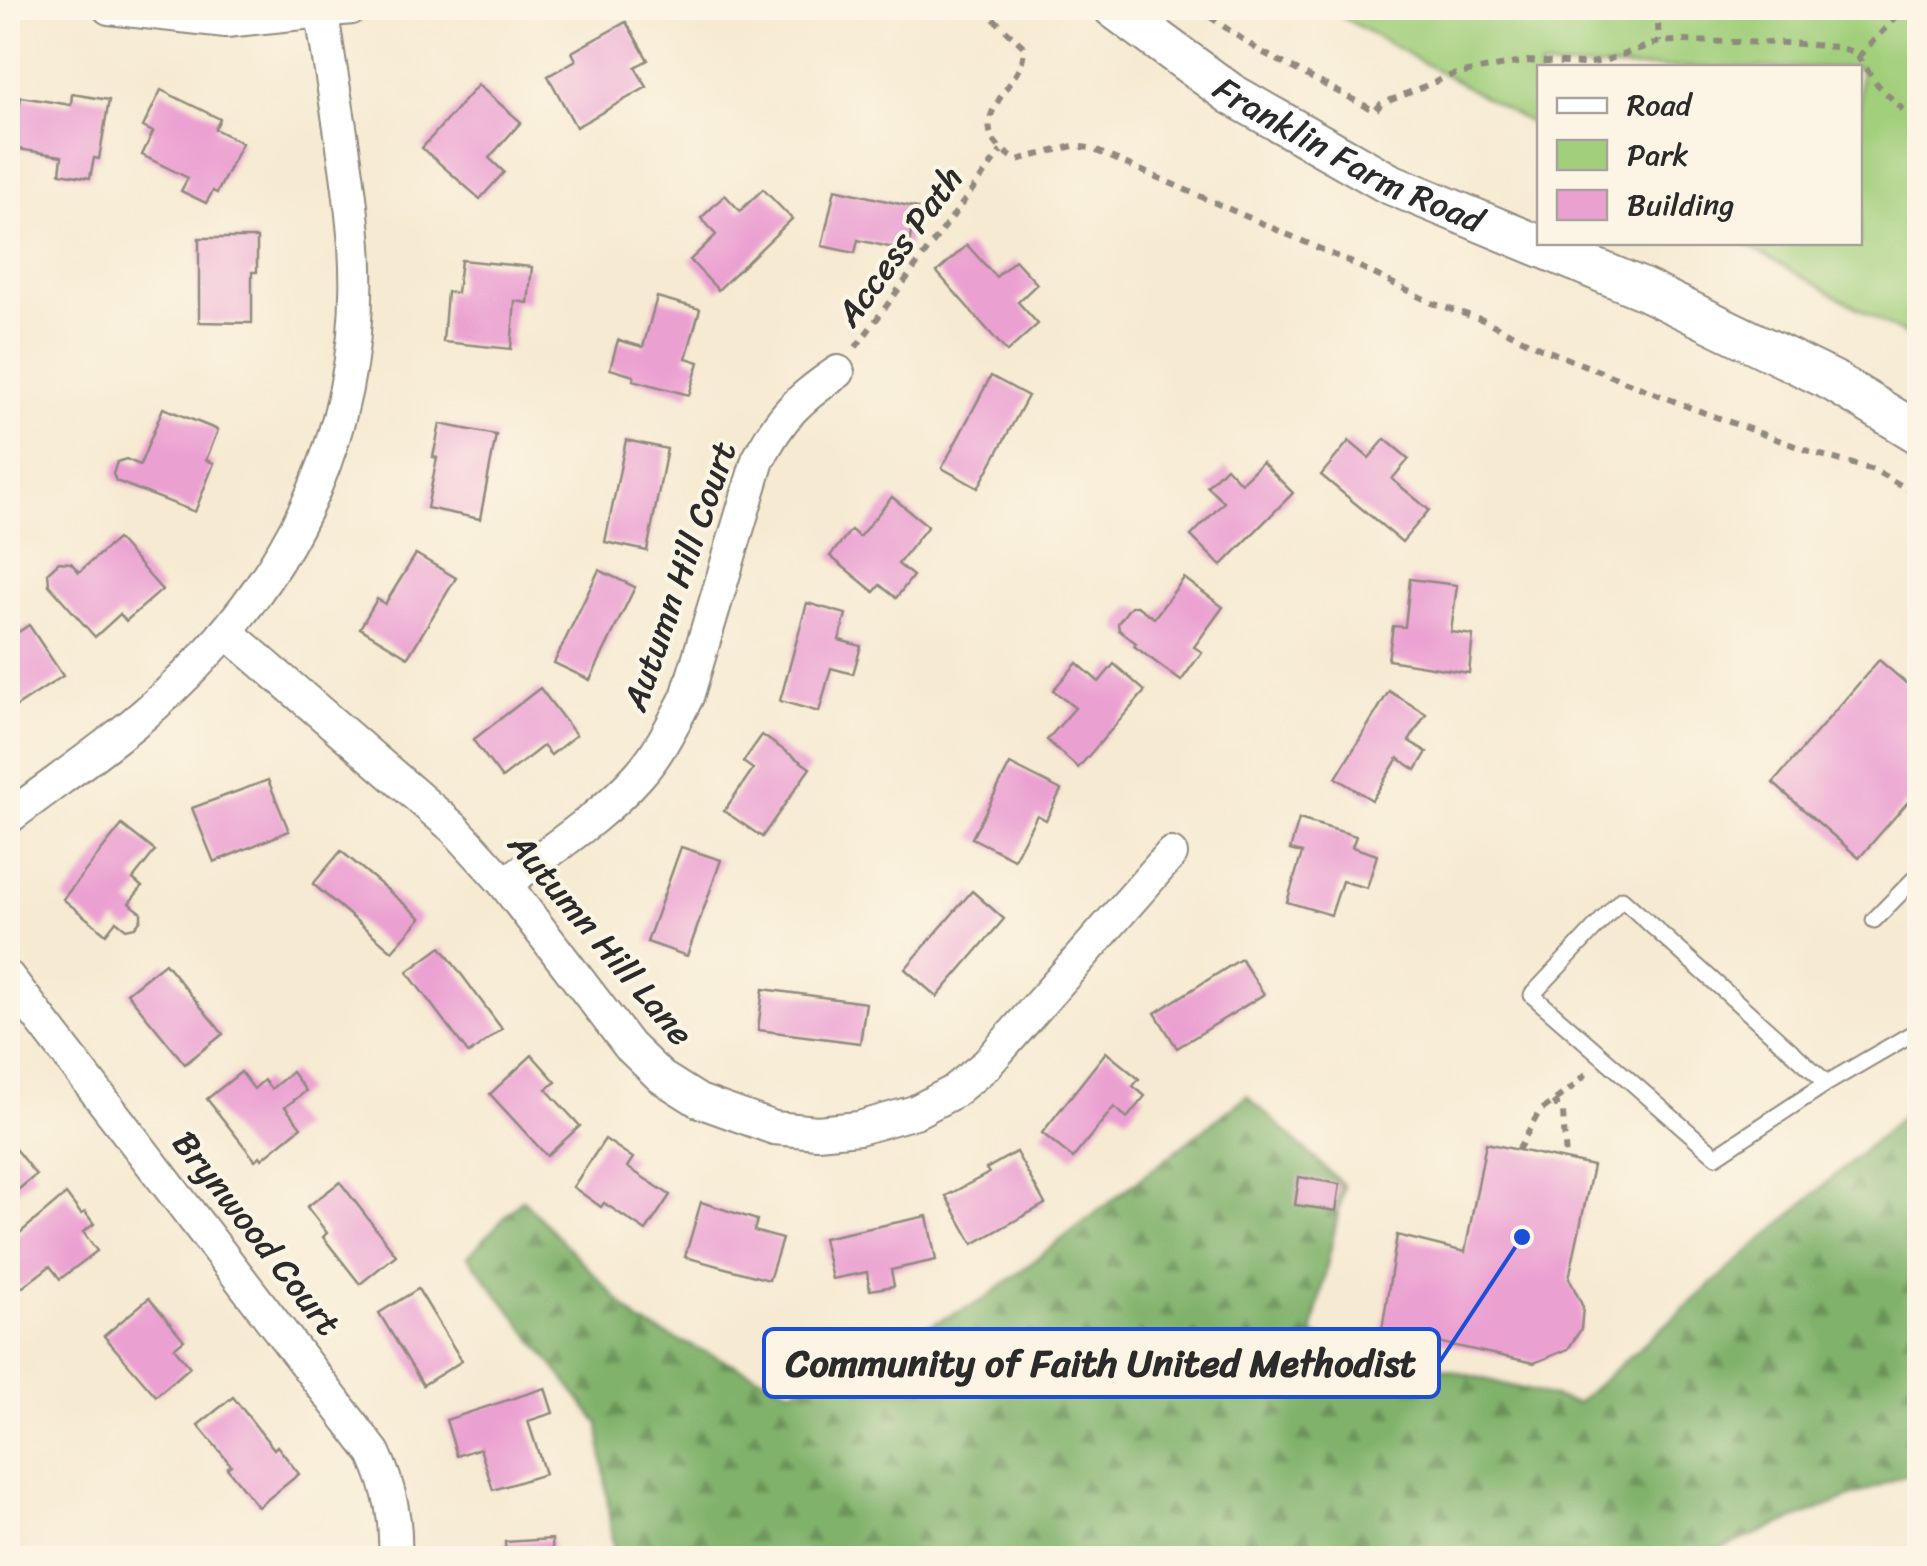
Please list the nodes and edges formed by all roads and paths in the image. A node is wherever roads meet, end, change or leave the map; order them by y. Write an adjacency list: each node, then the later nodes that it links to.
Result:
1 (109, 8): 6 (street)
2 (982, 8): 11 (path)
3 (1114, 8): 13 (street, Franklin Farm Road)
4 (1197, 8): 8 (path)
5 (1657, 8): 8 (path)
6 (337, 10): 15 (street)
7 (1894, 18): 9 (path)
8 (1659, 42): 9 (path)
9 (1858, 57): 10 (path)
10 (1920, 127)
11 (1001, 151): 12 (path, Access Path); 14 (path)
12 (838, 372): 19 (street, Autumn Hill Court)
13 (1920, 434)
14 (1920, 496)
15 (228, 633): 16 (street); 19 (street, Autumn Hill Lane)
16 (8, 818)
17 (1171, 854): 19 (street, Autumn Hill Lane)
18 (1920, 873): 20 (lane)
19 (505, 884)
20 (1874, 920)
21 (8, 977): 28 (street, Brynwood Court)
22 (1920, 1029): 24 (lane)
23 (1602, 1056): 24 (lane); 24 (lane); 25 (path)
24 (1827, 1083)
25 (1553, 1101): 26 (path); 27 (path)
26 (1518, 1150)
27 (1566, 1160)
28 (396, 1558)

